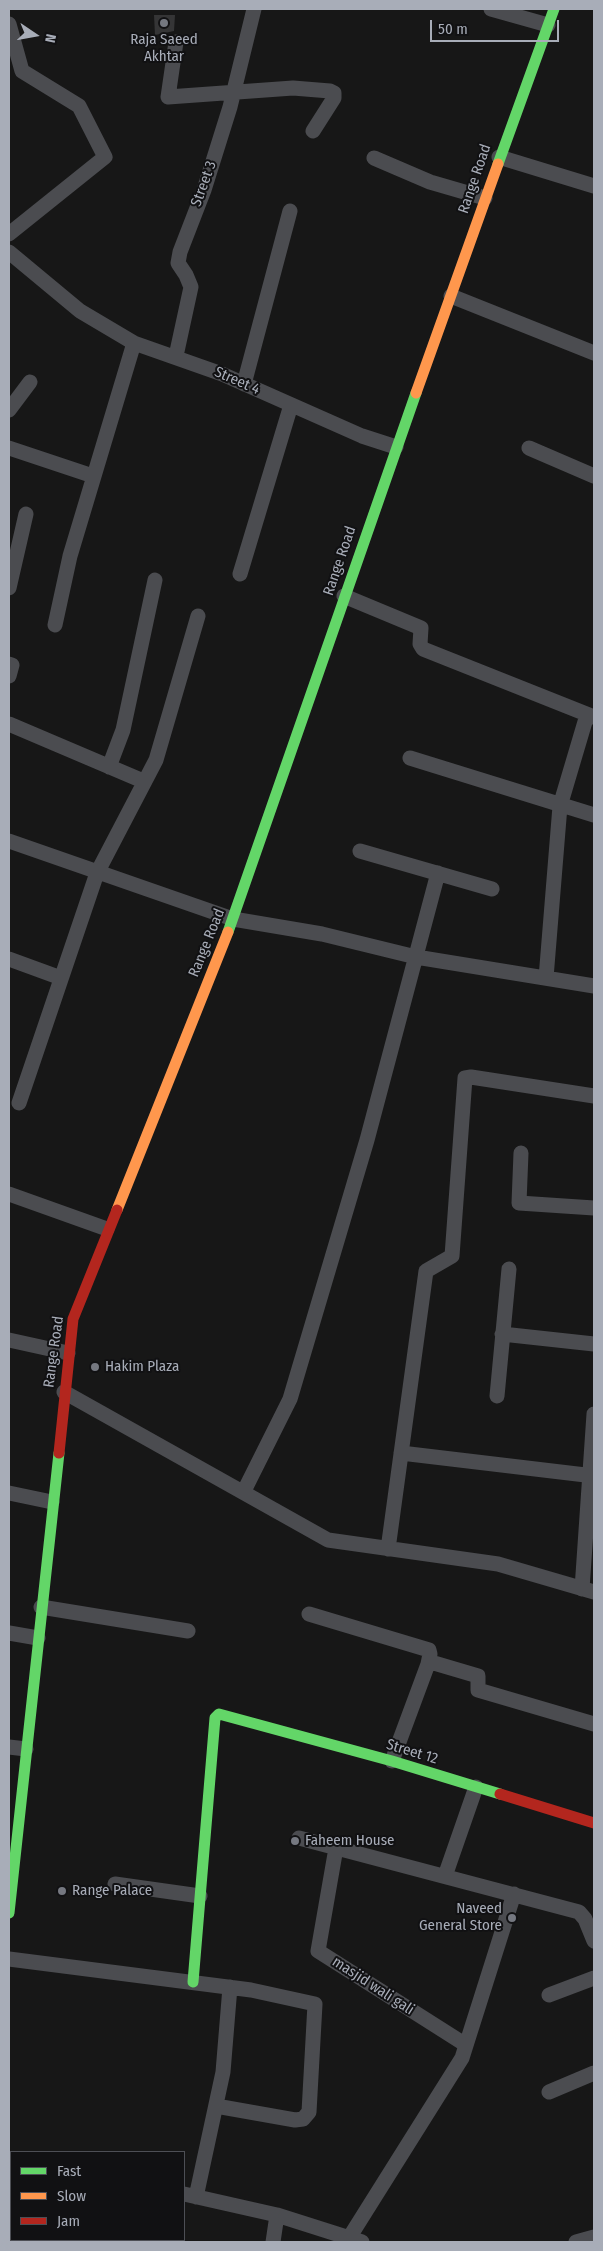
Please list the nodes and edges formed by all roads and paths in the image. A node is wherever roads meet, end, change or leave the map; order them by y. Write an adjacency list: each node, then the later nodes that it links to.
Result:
1 (254, 9): 8 (street, Street 3)
2 (491, 9): 5 (street)
3 (554, 9): 5 (main road, Range Road)
4 (9, 24): 7 (street)
5 (548, 25): 10 (main road, Range Road)
6 (176, 42): 8 (street)
7 (11, 44): 15 (street)
8 (234, 92): 9 (street); 20 (street, Street 3)
9 (313, 131)
10 (499, 157): 12 (street); 13 (main road, Range Road)
11 (374, 158): 13 (street)
12 (594, 186)
13 (485, 198): 17 (main road, Range Road)
14 (290, 211): 22 (street)
15 (9, 234)
16 (9, 252): 18 (street, Street 4)
17 (451, 296): 19 (street); 26 (main road, Range Road)
18 (134, 343): 20 (street, Street 4); 28 (street)
19 (594, 353)
20 (176, 356): 22 (street, Street 4)
21 (30, 382): 24 (street)
22 (244, 384): 23 (street, Street 4)
23 (290, 404): 26 (street, Street 4); 31 (street)
24 (9, 410)
25 (9, 448): 28 (street)
26 (396, 448): 34 (main road, Range Road)
27 (529, 448): 29 (street)
28 (94, 476): 36 (street)
29 (594, 476)
30 (26, 514): 33 (street)
31 (240, 574)
32 (155, 580): 42 (street)
33 (9, 588)
34 (344, 596): 39 (street); 51 (main road, Range Road)
35 (198, 616): 43 (street)
36 (55, 625)
37 (9, 664): 38 (street)
38 (9, 676)
39 (590, 716): 44 (street)
40 (9, 724): 42 (street)
41 (410, 758): 44 (street)
42 (109, 767): 43 (street)
43 (143, 781): 48 (street)
44 (560, 806): 45 (street); 55 (street)
45 (594, 815)
46 (9, 841): 48 (street)
47 (360, 851): 49 (street)
48 (97, 873): 51 (street); 54 (street)
49 (438, 873): 50 (street); 52 (street)
50 (492, 889)
51 (233, 919): 52 (street); 62 (main road, Range Road)
52 (416, 957): 55 (street); 73 (street)
53 (9, 959): 54 (street)
54 (61, 978): 58 (street)
55 (546, 978): 56 (street)
56 (594, 986)
57 (594, 1096): 71 (street)
58 (19, 1103)
59 (521, 1153): 61 (street)
60 (9, 1194): 62 (street)
61 (594, 1208)
62 (107, 1229): 67 (main road, Range Road)
63 (509, 1269): 64 (street)
64 (502, 1334): 66 (street); 69 (street)
65 (9, 1340): 67 (street)
66 (594, 1344)
67 (68, 1353): 68 (main road, Range Road)
68 (64, 1392): 73 (street); 75 (main road, Range Road)
69 (497, 1396)
70 (594, 1414): 72 (street)
71 (401, 1453): 72 (street); 76 (street)
72 (592, 1476): 77 (street)
73 (244, 1491): 76 (street)
74 (9, 1492): 75 (street)
75 (52, 1502): 78 (main road, Range Road)
76 (388, 1549): 77 (street)
77 (588, 1590)
78 (41, 1607): 80 (street); 82 (main road, Range Road)
79 (309, 1614): 83 (street)
80 (188, 1631)
81 (9, 1633): 82 (street)
82 (38, 1638): 86 (main road, Range Road)
83 (428, 1664): 84 (street); 87 (street)
84 (594, 1724)
85 (9, 1747): 86 (street)
86 (26, 1748): 90 (main road, Range Road)
87 (392, 1761): 88 (main road, Street 12); 96 (main road, Street 12)
88 (476, 1787): 89 (main road, Street 12); 93 (street)
89 (594, 1823)
90 (13, 1834): 97 (main road, Range Road)
91 (299, 1838): 92 (street)
92 (336, 1848): 93 (street); 104 (street, masjid wali gali)
93 (445, 1876): 95 (street)
94 (115, 1884): 96 (street)
95 (514, 1894): 98 (street); 104 (street)
96 (200, 1896): 101 (main road)
97 (9, 1913)
98 (594, 1941)
99 (9, 1959): 101 (street)
100 (594, 1978): 103 (street)
101 (193, 1982): 102 (street)
102 (230, 1987): 107 (street); 107 (street)
103 (549, 1995)
104 (466, 2045): 111 (street)
105 (594, 2073): 106 (street)
106 (549, 2092)
107 (216, 2106): 108 (street)
108 (190, 2195): 109 (street)
109 (277, 2215): 111 (street); 112 (street)
110 (594, 2237): 113 (street)
111 (356, 2240)
112 (273, 2242)
113 (576, 2242)

